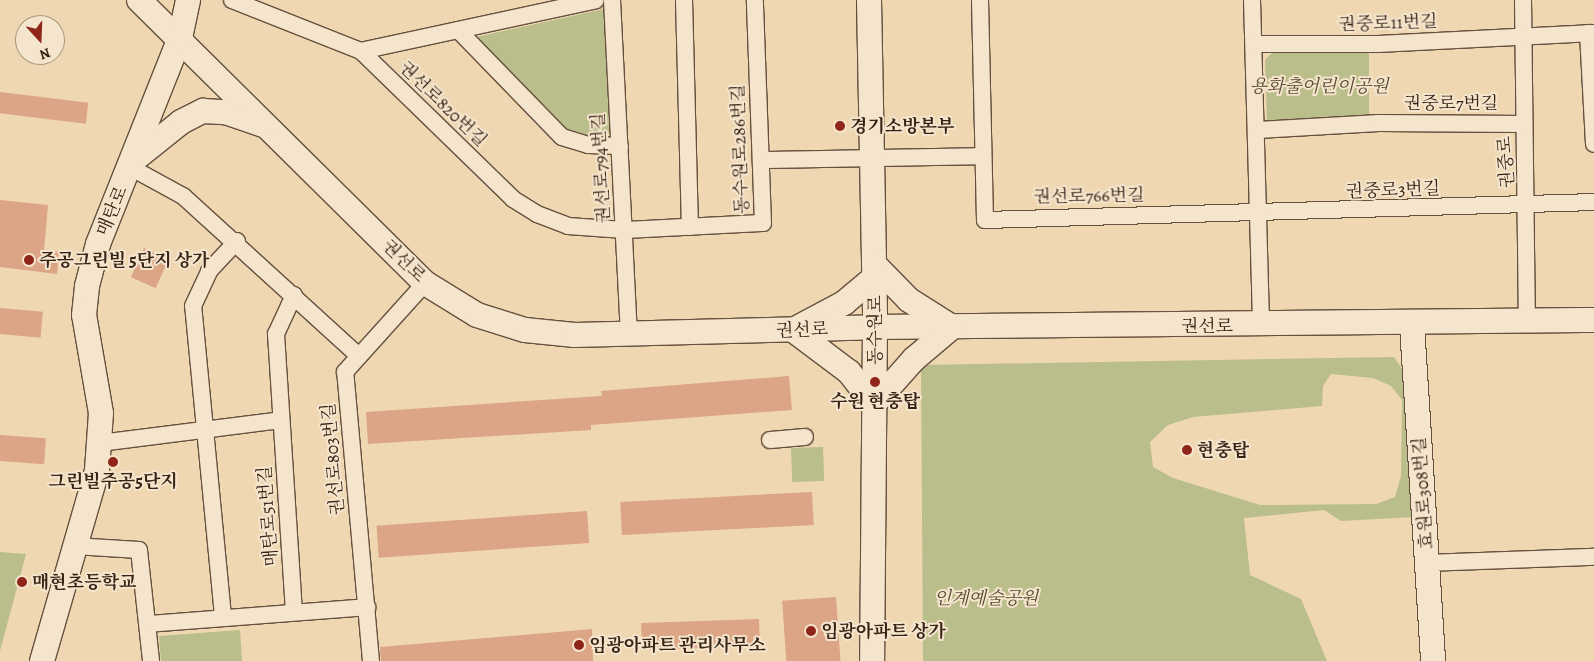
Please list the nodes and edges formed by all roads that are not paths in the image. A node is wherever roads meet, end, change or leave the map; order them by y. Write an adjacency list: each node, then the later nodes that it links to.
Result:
1 (140, 0): 14 (street, 권선로)
2 (188, 0): 14 (street, 매탄로)
3 (232, 0): 17 (street, 권선로820번길)
4 (596, 0): 12 (street)
5 (612, 0): 22 (street, 권선로794번길)
6 (684, 0): 30 (street)
7 (754, 0): 25 (street, 동수원로286번길)
8 (869, 0): 23 (street, 동수원로)
9 (980, 0): 24 (street)
10 (1252, 0): 16 (street)
11 (1523, 0): 15 (street, 권중로)
12 (458, 30): 17 (street); 22 (street)
13 (1591, 33): 15 (street, 권중로11번길); 21 (street)
14 (180, 38): 19 (street, 권선로); 26 (street, 매탄로)
15 (1523, 39): 16 (street, 권중로11번길); 18 (street, 권중로)
16 (1254, 44): 20 (street)
17 (361, 51): 31 (street, 권선로820번길)
18 (1524, 124): 20 (street, 권중로7번길); 28 (street, 권중로)
19 (269, 127): 26 (street); 34 (street, 권선로)
20 (1258, 130): 29 (street)
21 (1594, 144)
22 (620, 146): 31 (street, 권선로794번길)
23 (872, 156): 24 (street); 25 (street); 33 (street, 동수원로)
24 (983, 156): 29 (street, 권선로766번길)
25 (761, 160): 30 (street, 동수원로286번길)
26 (132, 164): 32 (street); 50 (street, 매탄로)
27 (1594, 202): 28 (street, 권중로3번길)
28 (1529, 207): 29 (street, 권중로3번길); 37 (street, 권중로)
29 (1258, 214): 39 (street)
30 (690, 226): 31 (street, 동수원로286번길)
31 (624, 230): 43 (street, 권선로794번길)
32 (237, 241): 35 (street); 47 (street)
33 (874, 271): 40 (street, 동수원로); 41 (street); 42 (street)
34 (425, 283): 43 (street, 권선로); 44 (street, 권선로803번길)
35 (294, 294): 44 (street); 46 (street, 매탄로51번길)
36 (1594, 320): 37 (street, 권선로)
37 (1527, 321): 38 (street, 권선로)
38 (1412, 325): 39 (street, 권선로); 53 (street, 효원로308번길)
39 (1261, 326): 41 (street, 권선로)
40 (875, 327): 41 (street, 권선로); 42 (street, 권선로); 45 (street, 동수원로)
41 (952, 327): 45 (street)
42 (793, 330): 43 (street, 권선로); 45 (street)
43 (630, 334)
44 (358, 355): 54 (street, 권선로803번길)
45 (874, 404): 61 (street, 동수원로)
46 (281, 420): 47 (street); 55 (street, 매탄로51번길)
47 (206, 430): 50 (street); 56 (street)
48 (805, 437): 49 (street)
49 (770, 440)
50 (100, 443): 51 (street, 매탄로)
51 (74, 546): 57 (street); 58 (street, 매탄로)
52 (1594, 557): 53 (street)
53 (1428, 563): 62 (street, 효원로308번길)
54 (367, 607): 55 (street); 60 (street, 권선로803번길)
55 (294, 610): 56 (street)
56 (223, 616): 57 (street)
57 (148, 624): 59 (street)
58 (42, 661)
59 (152, 661)
60 (371, 661)
61 (872, 661)
62 (1433, 661)

